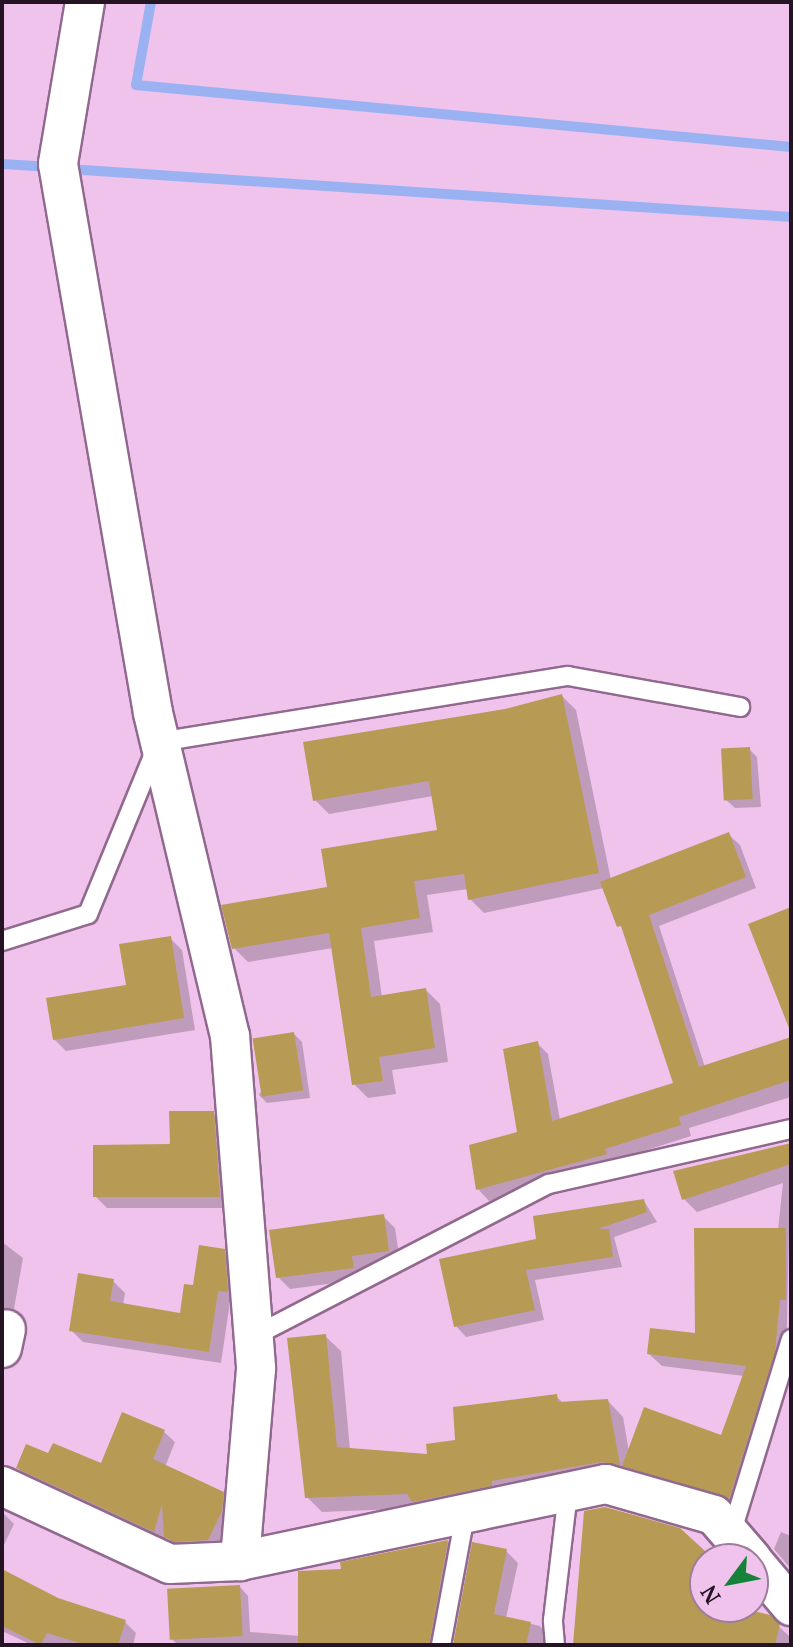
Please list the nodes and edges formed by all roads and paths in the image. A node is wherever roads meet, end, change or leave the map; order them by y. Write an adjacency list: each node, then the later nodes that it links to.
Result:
1 (85, 2): 3 (street)
2 (740, 707): 3 (lane)
3 (159, 742): 4 (lane); 6 (street)
4 (2, 941)
5 (791, 1129): 6 (lane)
6 (254, 1336): 13 (street)
7 (791, 1339): 12 (lane)
8 (2, 1486): 13 (street)
9 (568, 1493): 10 (street); 11 (street); 17 (lane)
10 (465, 1516): 13 (street); 16 (lane)
11 (738, 1543)
12 (747, 1543)
13 (240, 1561)
14 (769, 1580): 15 (street)
15 (791, 1606)
16 (441, 1645)
17 (555, 1645)

